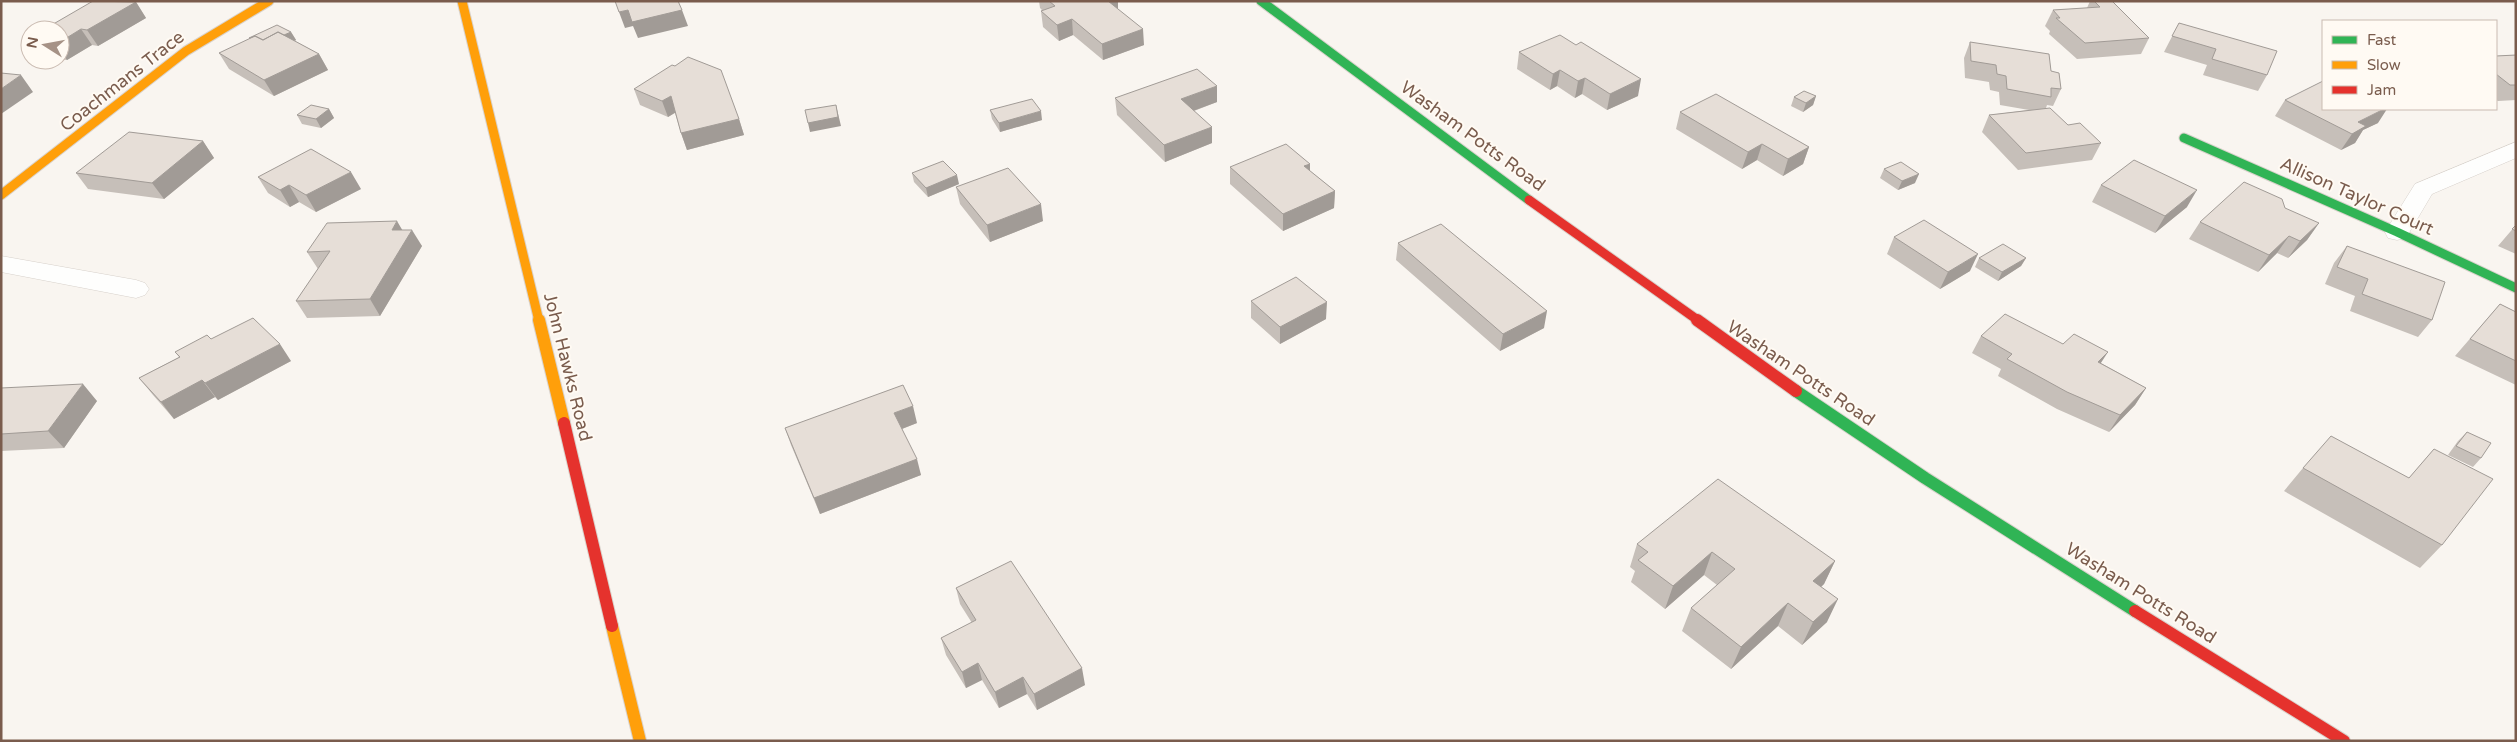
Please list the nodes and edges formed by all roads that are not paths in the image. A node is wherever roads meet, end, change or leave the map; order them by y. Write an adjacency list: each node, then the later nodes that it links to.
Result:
1 (269, 1): 6 (street, Coachmans Trace)
2 (462, 1): 11 (street, John Hawks Road)
3 (1261, 1): 12 (street, Washam Potts Road)
4 (2184, 138): 7 (street, Allison Taylor Court)
5 (2516, 149): 7 (street)
6 (1, 195)
7 (2397, 232): 9 (street, Allison Taylor Court)
8 (1, 264): 10 (street)
9 (2516, 288)
10 (136, 289)
11 (640, 741)
12 (2344, 741)

